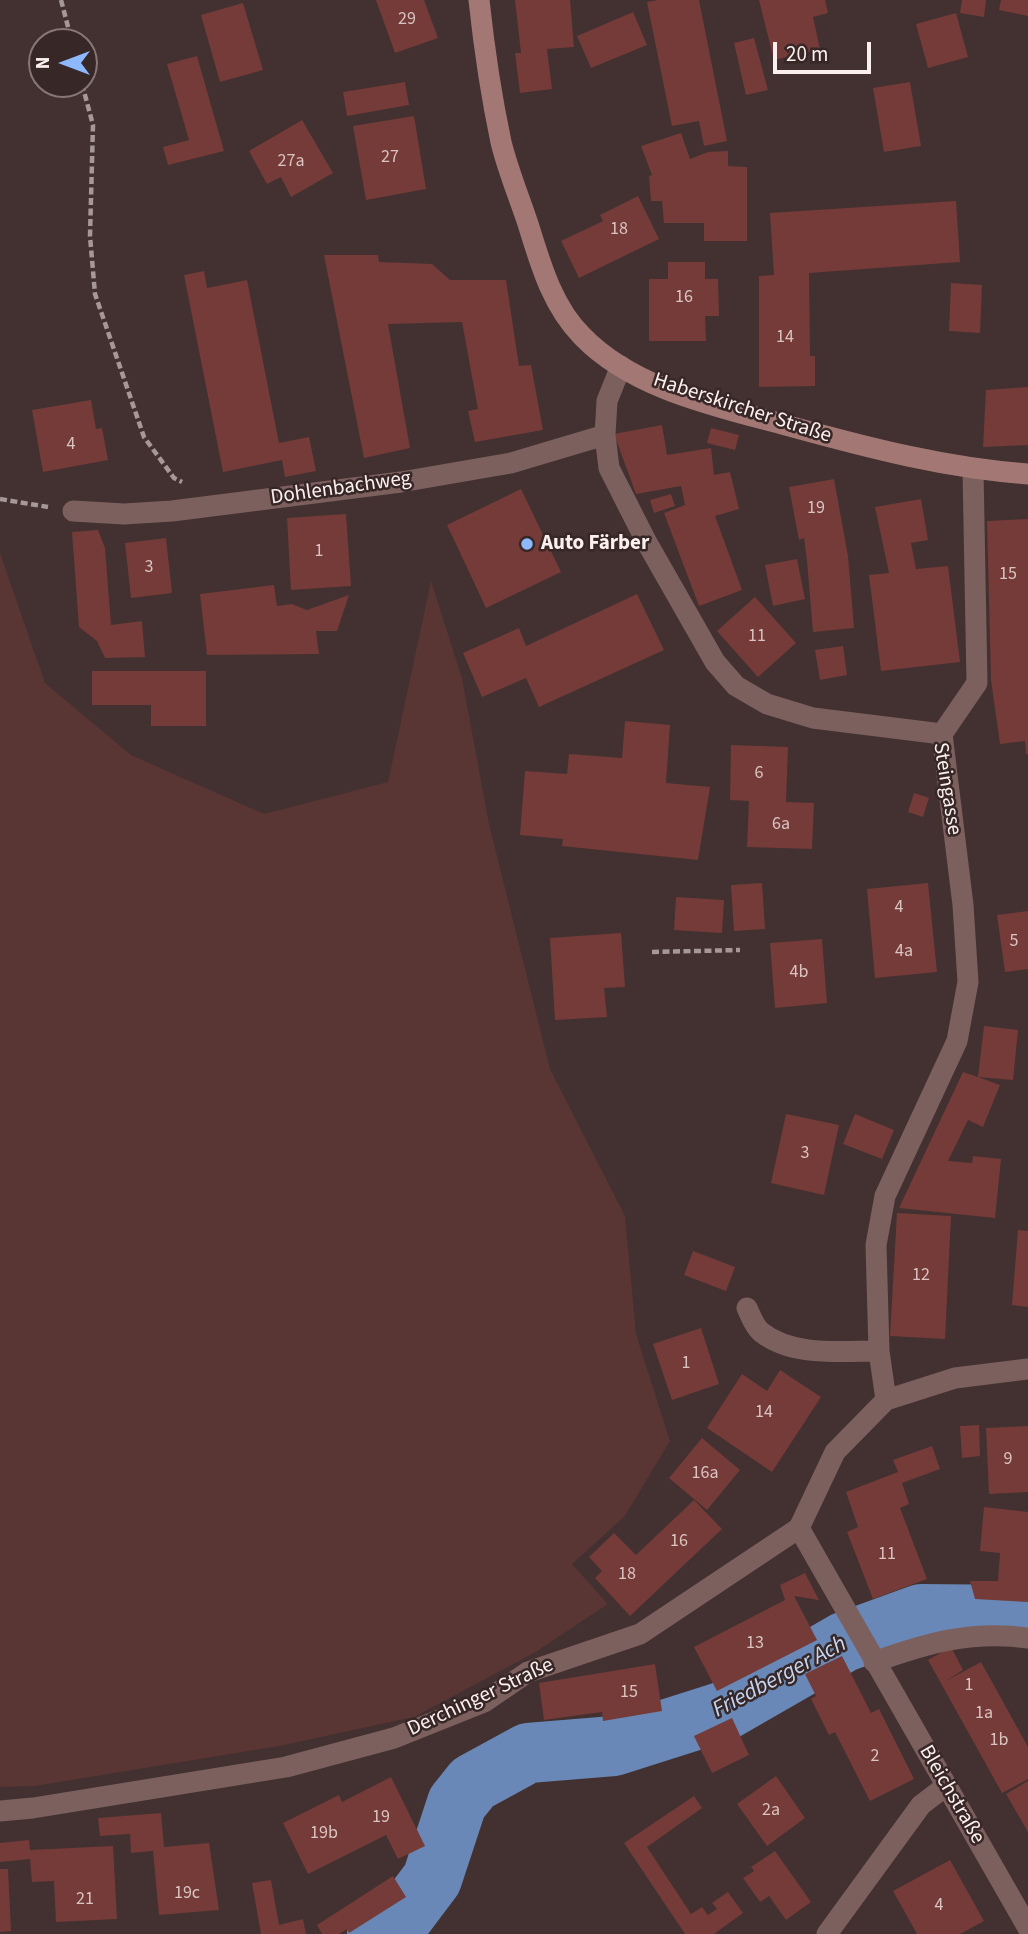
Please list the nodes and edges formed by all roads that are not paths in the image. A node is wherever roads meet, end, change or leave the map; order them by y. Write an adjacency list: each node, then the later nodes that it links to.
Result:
1 (479, 0): 2 (street, Haberskircher Straße)
2 (621, 366): 3 (street, Steingasse); 4 (street, Haberskircher Straße)
3 (605, 435): 6 (street, Dohlenbachweg); 7 (street, Steingasse)
4 (973, 470): 5 (street, Haberskircher Straße); 7 (street)
5 (1028, 474)
6 (73, 511)
7 (942, 734): 9 (street, Steingasse)
8 (747, 1308): 9 (street)
9 (879, 1351): 11 (street, Steingasse)
10 (1028, 1369): 11 (street)
11 (886, 1400): 12 (street)
12 (799, 1528): 14 (street, Bleichstraße); 16 (street, Derchinger Straße)
13 (1028, 1638): 14 (street)
14 (872, 1658): 15 (street, Bleichstraße)
15 (946, 1786): 17 (street, Bleichstraße); 18 (street)
16 (0, 1811)
17 (1028, 1928)
18 (827, 1934)

